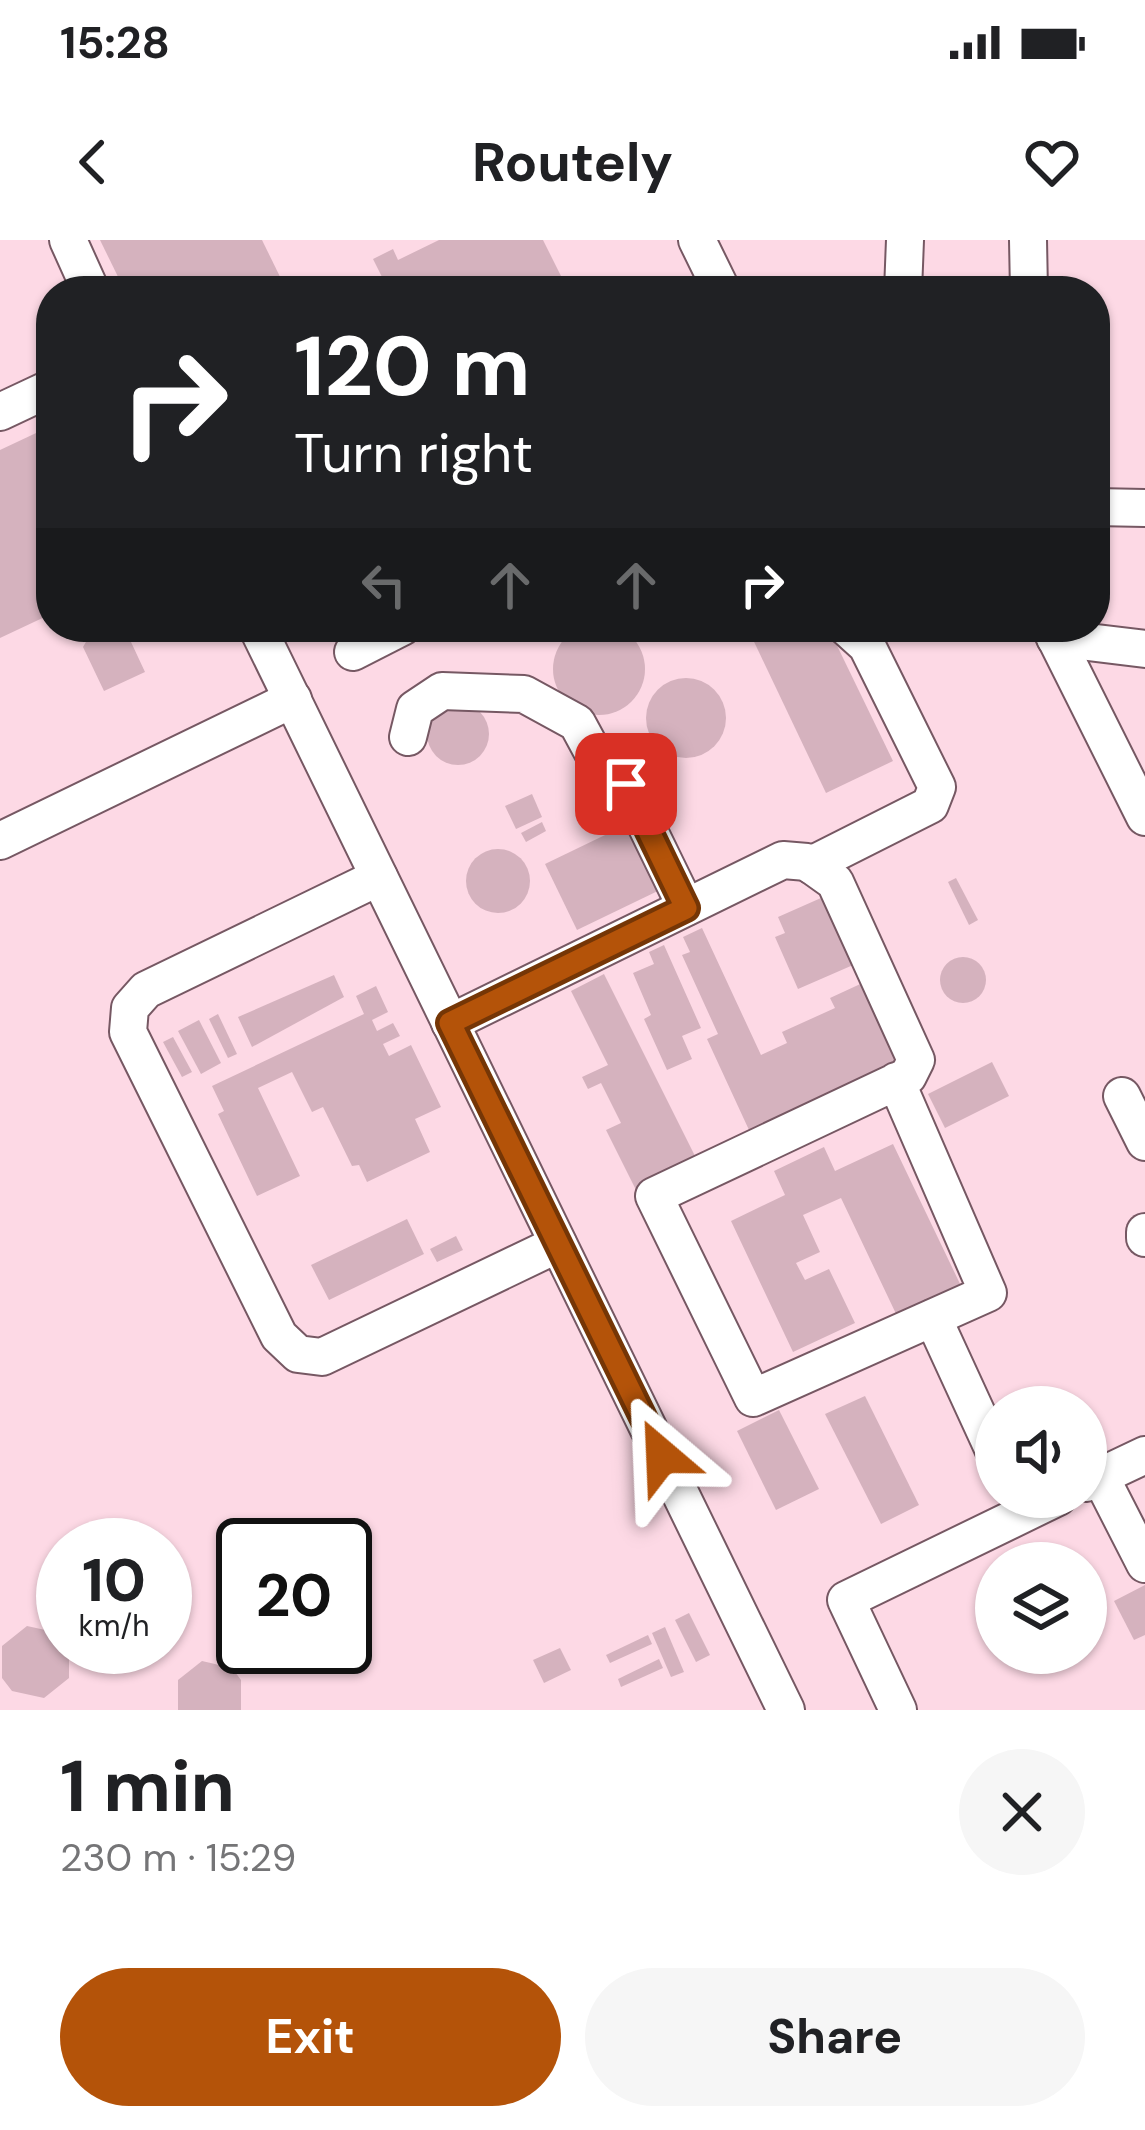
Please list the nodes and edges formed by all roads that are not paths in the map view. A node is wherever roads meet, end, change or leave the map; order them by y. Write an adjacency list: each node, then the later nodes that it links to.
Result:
1 (68, 240): 5 (lane)
2 (697, 240): 6 (lane)
3 (905, 240): 7 (lane)
4 (1028, 240): 8 (lane)
5 (84, 276)
6 (715, 276)
7 (904, 276)
8 (1029, 276)
9 (36, 395): 10 (lane)
10 (0, 412)
11 (1110, 507): 12 (lane)
12 (1145, 508)
13 (264, 642): 20 (lane)
14 (373, 642): 19 (lane)
15 (863, 642): 24 (lane)
16 (1057, 642): 22 (lane)
17 (1107, 642): 18 (lane)
18 (1145, 649)
19 (353, 652)
20 (292, 699): 23 (lane); 25 (lane)
21 (408, 737): 26 (lane)
22 (1145, 817)
23 (0, 841)
24 (811, 865): 26 (lane); 28 (lane)
25 (379, 877): 27 (lane); 31 (lane)
26 (686, 908): 27 (lane)
27 (450, 1023): 31 (lane)
28 (896, 1081): 32 (lane); 32 (lane)
29 (1122, 1096): 30 (lane)
30 (1145, 1142)
31 (559, 1244): 39 (lane)
32 (933, 1318): 33 (lane)
33 (975, 1409)
34 (1145, 1455): 35 (lane)
35 (1107, 1473)
36 (1107, 1503): 38 (lane)
37 (1015, 1518): 40 (lane)
38 (1145, 1564)
39 (786, 1710)
40 (898, 1710)

